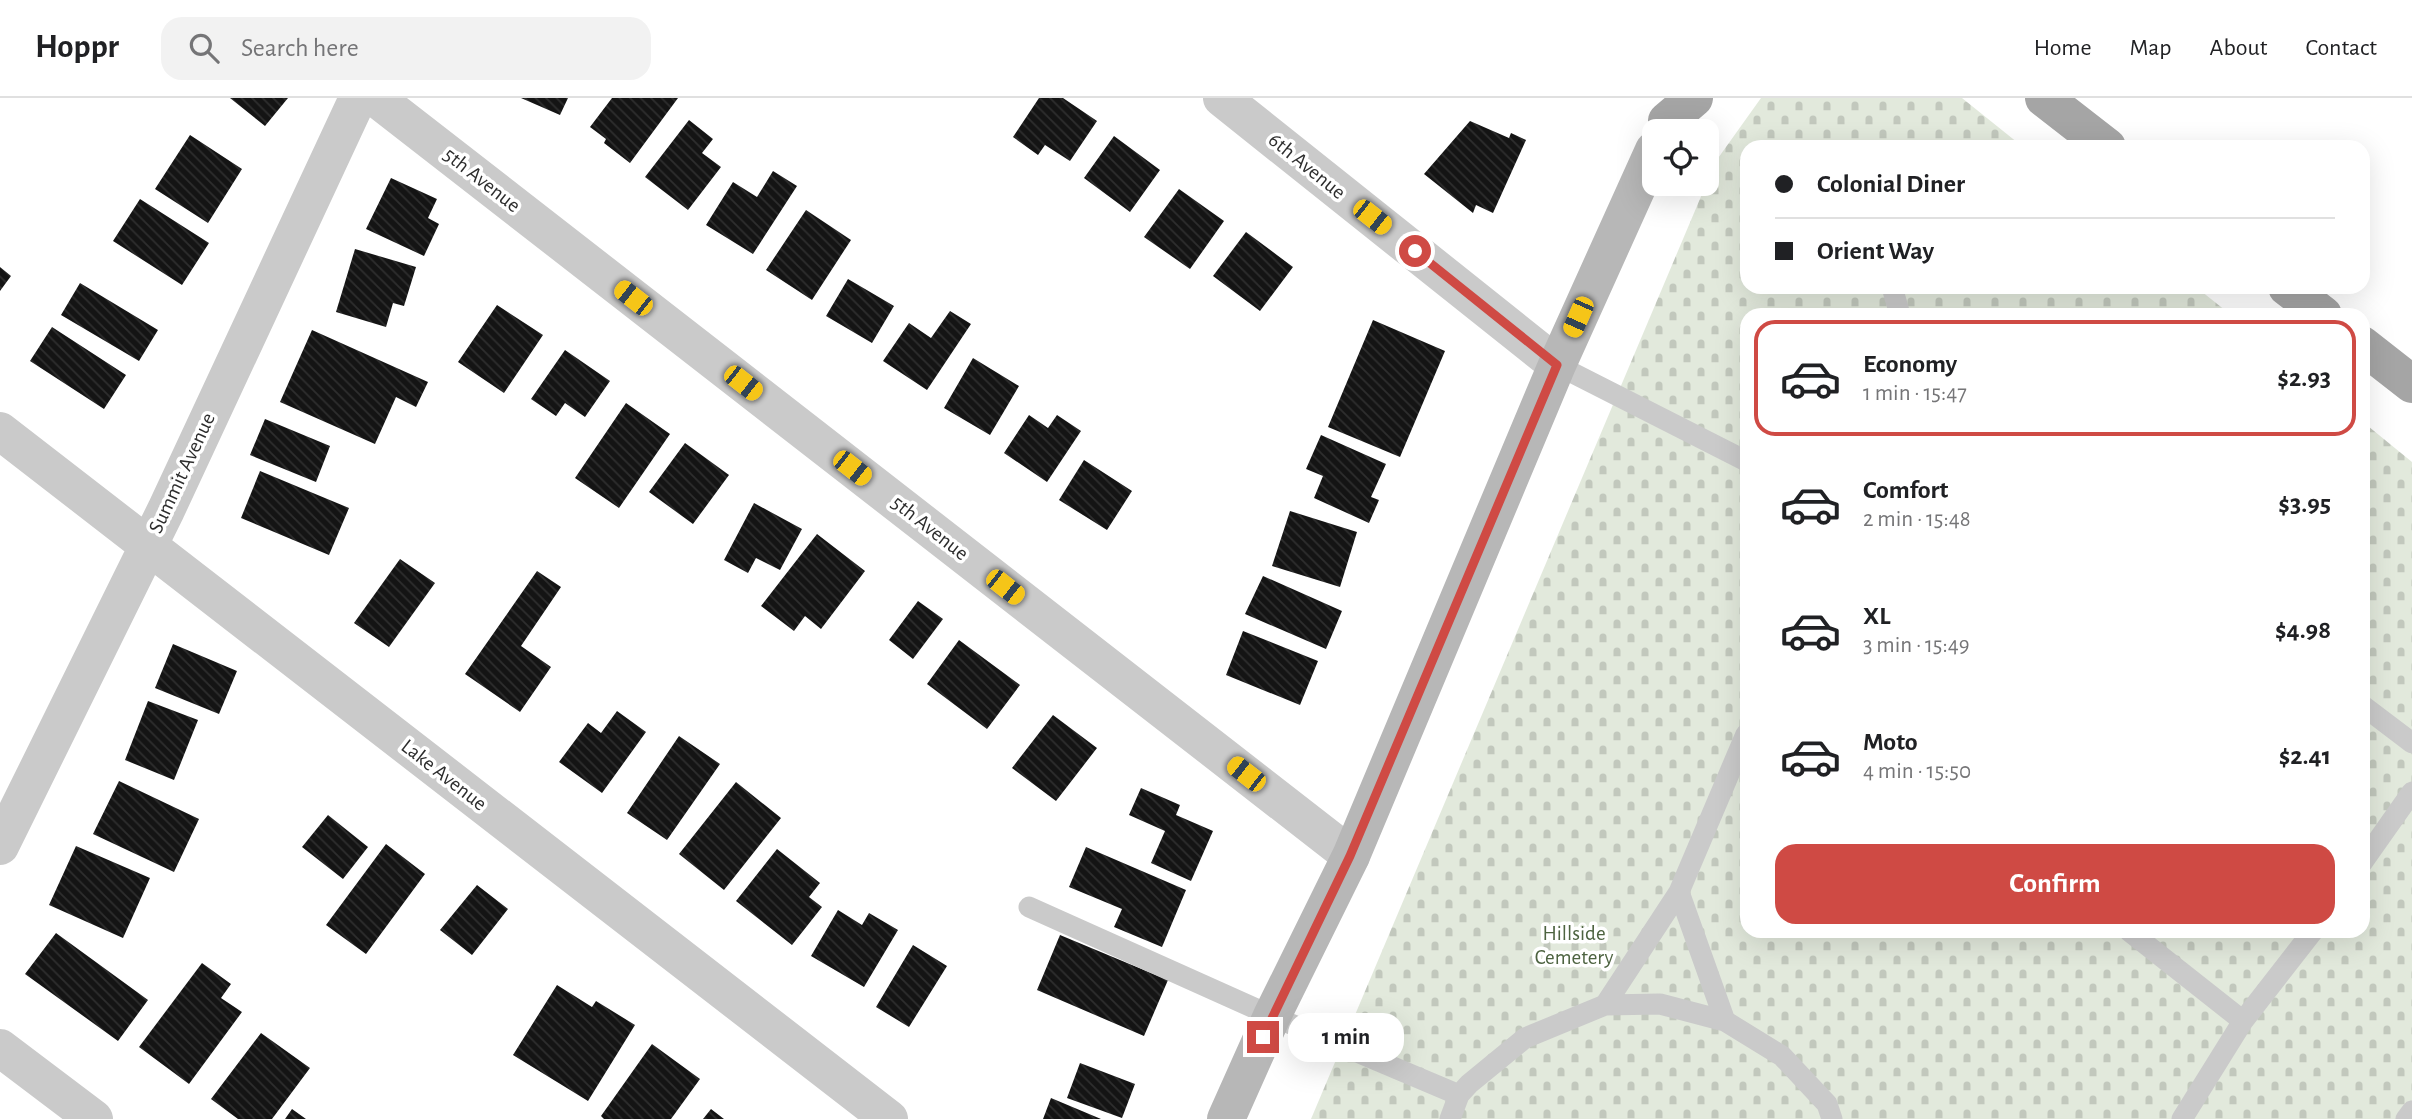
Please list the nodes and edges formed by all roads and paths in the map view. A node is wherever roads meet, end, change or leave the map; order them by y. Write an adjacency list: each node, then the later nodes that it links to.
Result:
1 (358, 98): 14 (street, Summit Avenue)
2 (376, 98): 21 (street, 5th Avenue)
3 (1223, 98): 10 (street, 6th Avenue)
4 (2044, 98): 5 (main road)
5 (2098, 140)
6 (1642, 182): 10 (street)
7 (2296, 294): 8 (main road)
8 (2314, 308)
9 (2370, 351): 11 (main road)
10 (1557, 365): 13 (lane); 21 (street)
11 (2412, 384)
12 (0, 431): 14 (street, Lake Avenue)
13 (1740, 458)
14 (148, 545): 19 (street, Summit Avenue); 34 (street, Lake Avenue)
15 (2370, 711): 16 (lane)
16 (2412, 743)
17 (1740, 748): 22 (lane)
18 (2412, 792): 20 (lane)
19 (0, 846)
20 (2370, 852)
21 (1350, 856): 27 (street)
22 (1679, 892): 26 (lane); 28 (lane)
23 (1028, 907): 27 (lane)
24 (2138, 938): 29 (lane)
25 (2308, 938): 29 (lane)
26 (1605, 1005): 28 (lane); 31 (lane)
27 (1272, 1016): 31 (lane); 35 (street)
28 (1725, 1021): 37 (lane)
29 (2244, 1021): 38 (lane)
30 (0, 1048): 33 (street)
31 (1459, 1095): 36 (lane)
32 (2412, 1111): 39 (lane)
33 (94, 1119)
34 (889, 1119)
35 (1226, 1119)
36 (1450, 1119)
37 (1832, 1119)
38 (2182, 1119)
39 (2406, 1119)

